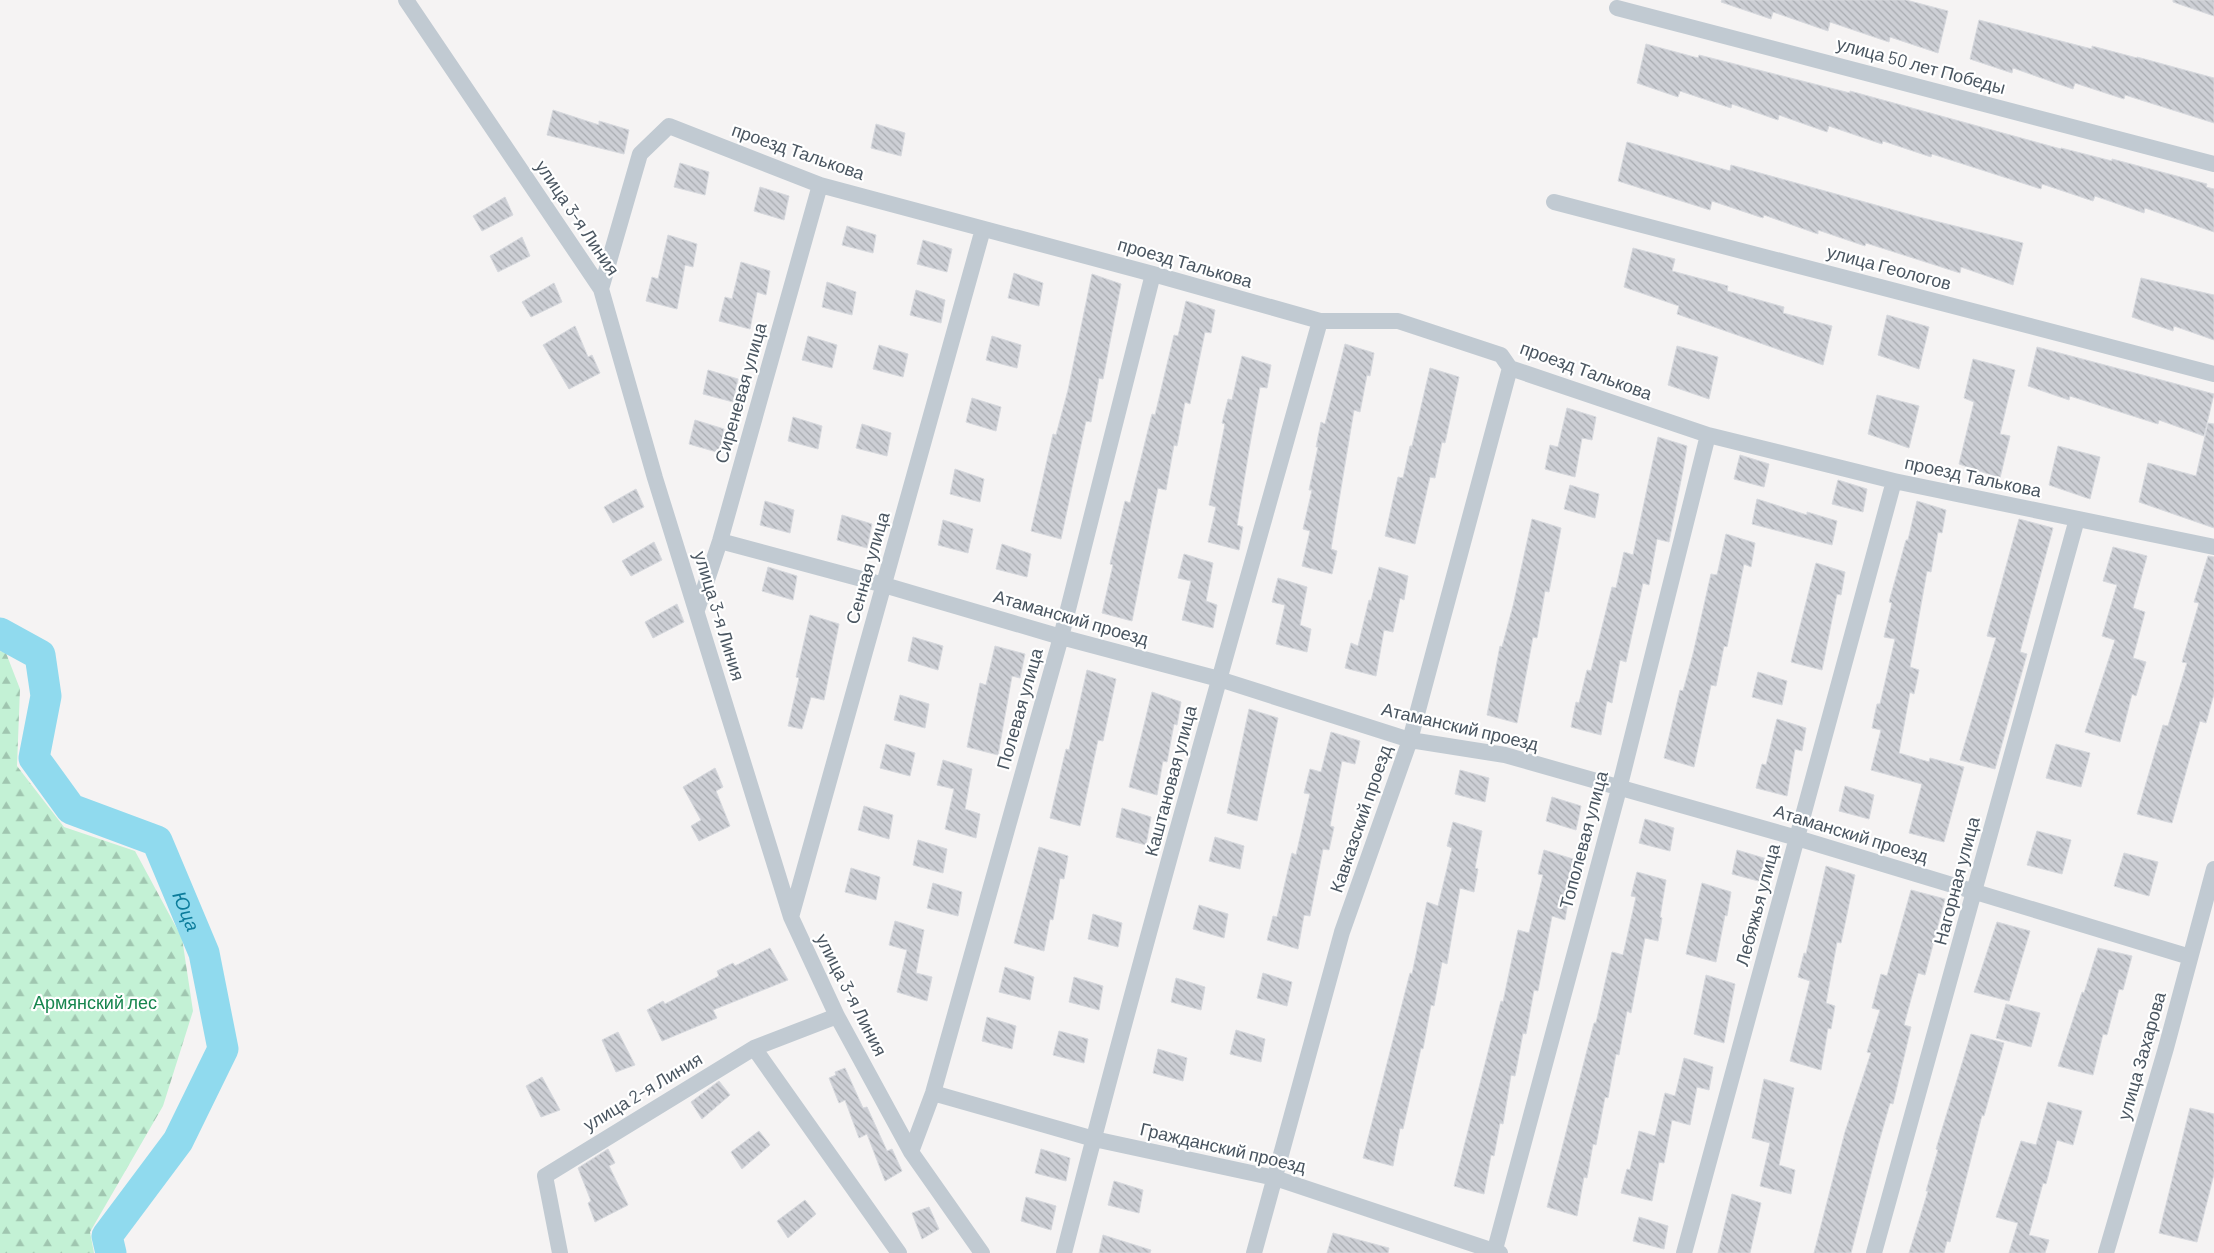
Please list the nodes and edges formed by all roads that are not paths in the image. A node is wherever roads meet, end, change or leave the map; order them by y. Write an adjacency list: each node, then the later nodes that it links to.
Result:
1 (406, 0): 8 (street, улица 3-я Линия)
2 (1617, 8): 3 (street, улица 50 лет Победы)
3 (2214, 164)
4 (820, 185): 6 (street, проезд Талькова); 8 (street, проезд Талькова); 15 (street, Сиреневая улица)
5 (1554, 202): 11 (street, улица Геологов)
6 (983, 228): 7 (street, проезд Талькова); 17 (street, Сенная улица)
7 (1153, 274): 9 (street, проезд Талькова); 19 (street, Полевая улица)
8 (601, 289): 18 (street, улица 3-я Линия)
9 (1320, 321): 10 (street, проезд Талькова); 20 (street, Каштановая улица)
10 (1510, 368): 12 (street, проезд Талькова); 21 (street, Кавказский проезд)
11 (2214, 374)
12 (1708, 436): 13 (street, проезд Талькова); 22 (street, Тополевая улица)
13 (1894, 481): 14 (street, проезд Талькова); 23 (street, Лебяжья улица)
14 (2077, 519): 16 (street, проезд Талькова); 25 (street, Нагорная улица)
15 (720, 541): 17 (street, Атаманский проезд); 18 (street, Сиреневая улица)
16 (2214, 547)
17 (884, 585): 19 (street, Атаманский проезд); 26 (street, Сенная улица)
18 (697, 610): 26 (street, улица 3-я Линия)
19 (1061, 637): 20 (street, Атаманский проезд); 30 (street, Полевая улица)
20 (1220, 679): 21 (street, Атаманский проезд); 31 (street, Каштановая улица)
21 (1410, 740): 22 (street, Атаманский проезд); 33 (street, Кавказский проезд)
22 (1619, 789): 23 (street, Атаманский проезд); 34 (street, Тополевая улица)
23 (1797, 838): 25 (street, Атаманский проезд); 40 (street, Лебяжья улица)
24 (2214, 869): 27 (street, улица Захарова)
25 (1975, 892): 27 (street, Атаманский проезд); 41 (street, Нагорная улица)
26 (791, 917): 28 (street, улица 3-я Линия)
27 (2190, 957): 42 (street, улица Захарова)
28 (837, 1016): 29 (street, улица 2-я Линия); 32 (street, улица 3-я Линия)
29 (754, 1048): 35 (street, улица 2-я Линия); 36 (street)
30 (933, 1093): 31 (street, Гражданский проезд); 32 (street, Полевая улица)
31 (1094, 1139): 33 (street, Гражданский проезд); 38 (street, Каштановая улица)
32 (911, 1152): 37 (street, улица 3-я Линия)
33 (1275, 1178): 34 (street, Гражданский проезд); 39 (street, Кавказский проезд)
34 (1496, 1252)
35 (560, 1253)
36 (899, 1253)
37 (982, 1253)
38 (1064, 1253)
39 (1254, 1253)
40 (1684, 1253)
41 (1874, 1253)
42 (2106, 1253)

